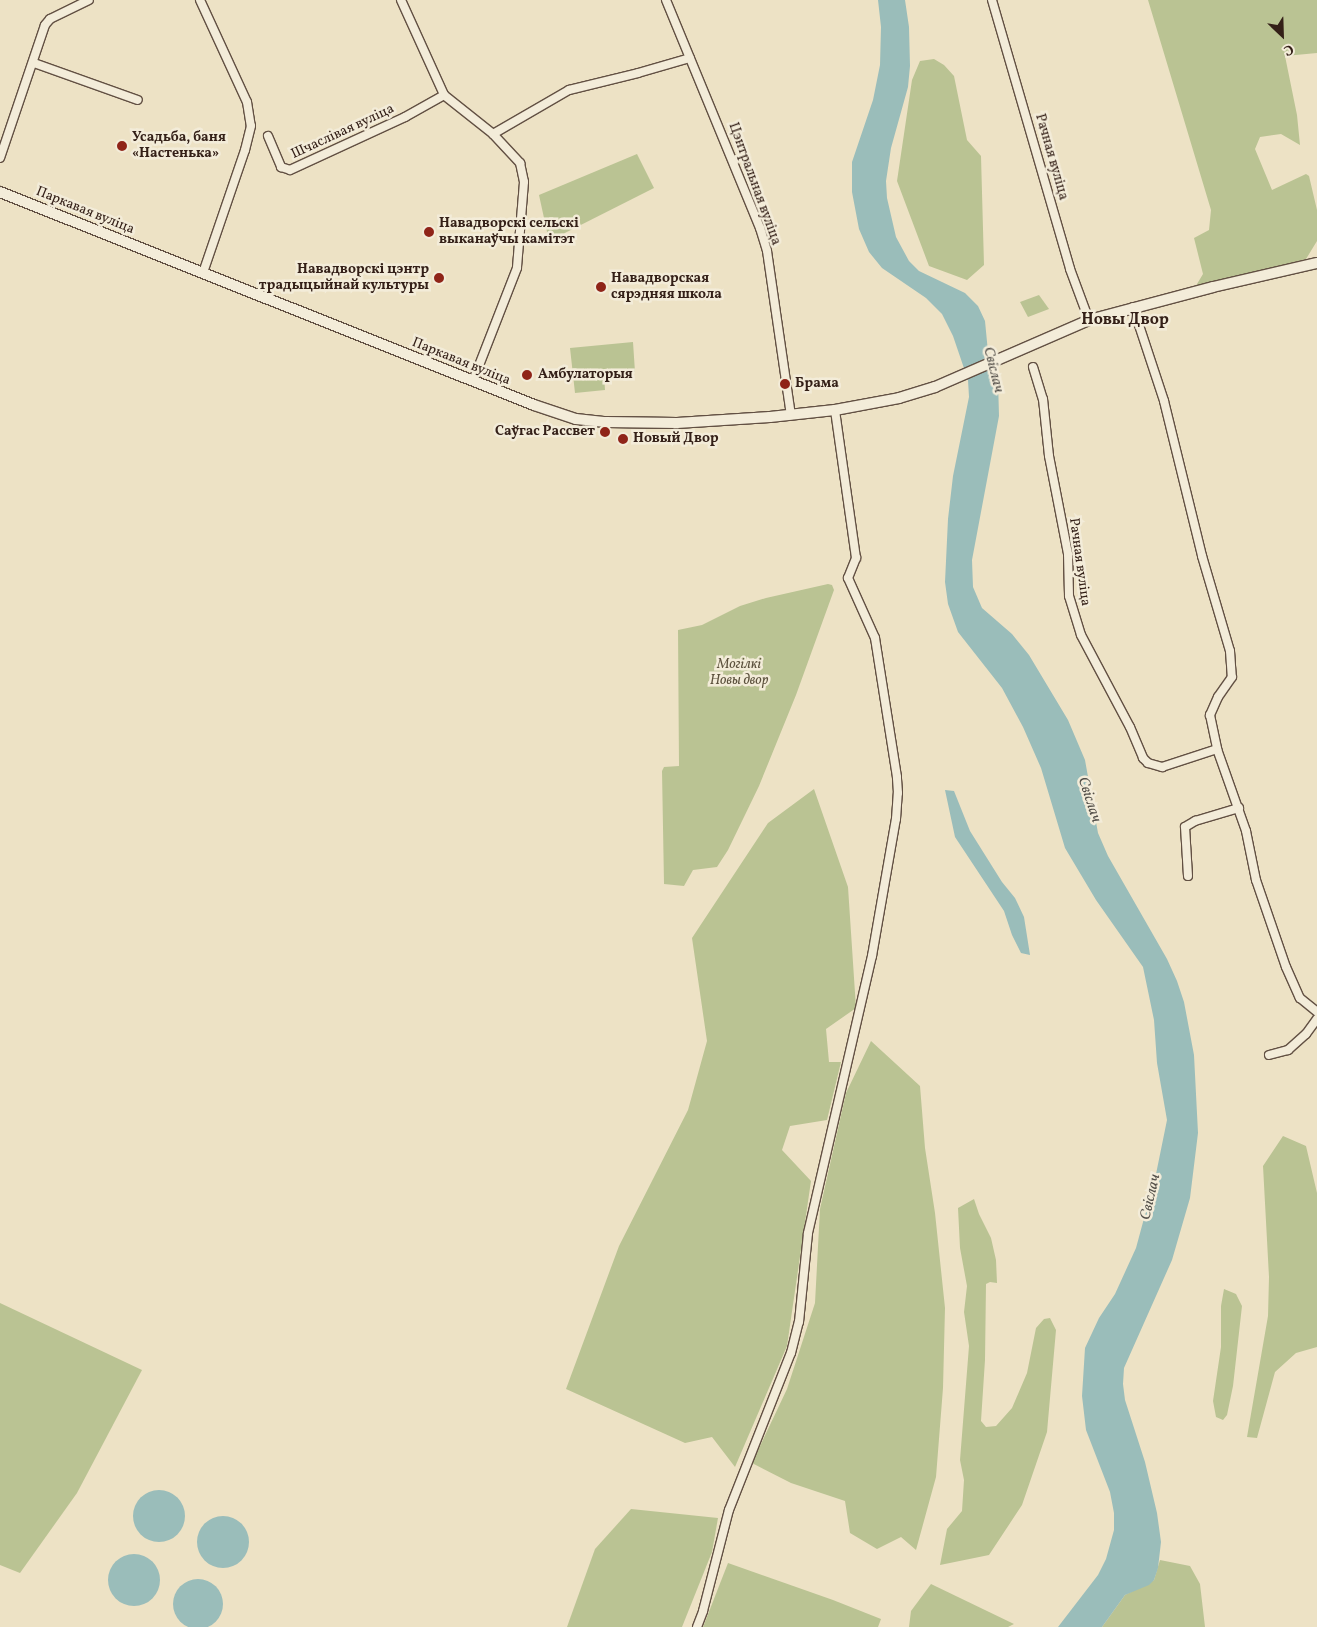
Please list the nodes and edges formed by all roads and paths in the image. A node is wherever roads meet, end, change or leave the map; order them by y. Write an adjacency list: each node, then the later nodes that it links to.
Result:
1 (89, 0): 7 (street)
2 (200, 0): 15 (street)
3 (401, 0): 8 (street)
4 (666, 0): 6 (street, Цэнтральная вуліца)
5 (992, 0): 17 (street, Рачная вуліца)
6 (690, 58): 10 (street); 21 (street, Цэнтральная вуліца)
7 (34, 64): 9 (street); 12 (street)
8 (444, 95): 10 (street); 11 (street, Шчаслівая вуліца)
9 (138, 100)
10 (493, 134): 19 (street)
11 (268, 136)
12 (0, 158)
13 (0, 192): 15 (main road, Паркавая вуліца)
14 (1317, 263): 16 (main road, Паркавая вуліца)
15 (202, 273): 19 (main road, Паркавая вуліца)
16 (1133, 307): 17 (main road, Паркавая вуліца); 22 (street)
17 (1089, 320): 20 (main road, Паркавая вуліца)
18 (1033, 367): 22 (street, Рачная вуліца)
19 (473, 381): 21 (main road, Паркавая вуліца)
20 (835, 410): 21 (main road, Паркавая вуліца); 28 (street)
21 (791, 415)
22 (1216, 749): 23 (street)
23 (1239, 808): 24 (street); 25 (street)
24 (1188, 876)
25 (1317, 1012)
26 (1317, 1020): 27 (street)
27 (1269, 1055)
28 (697, 1627)

